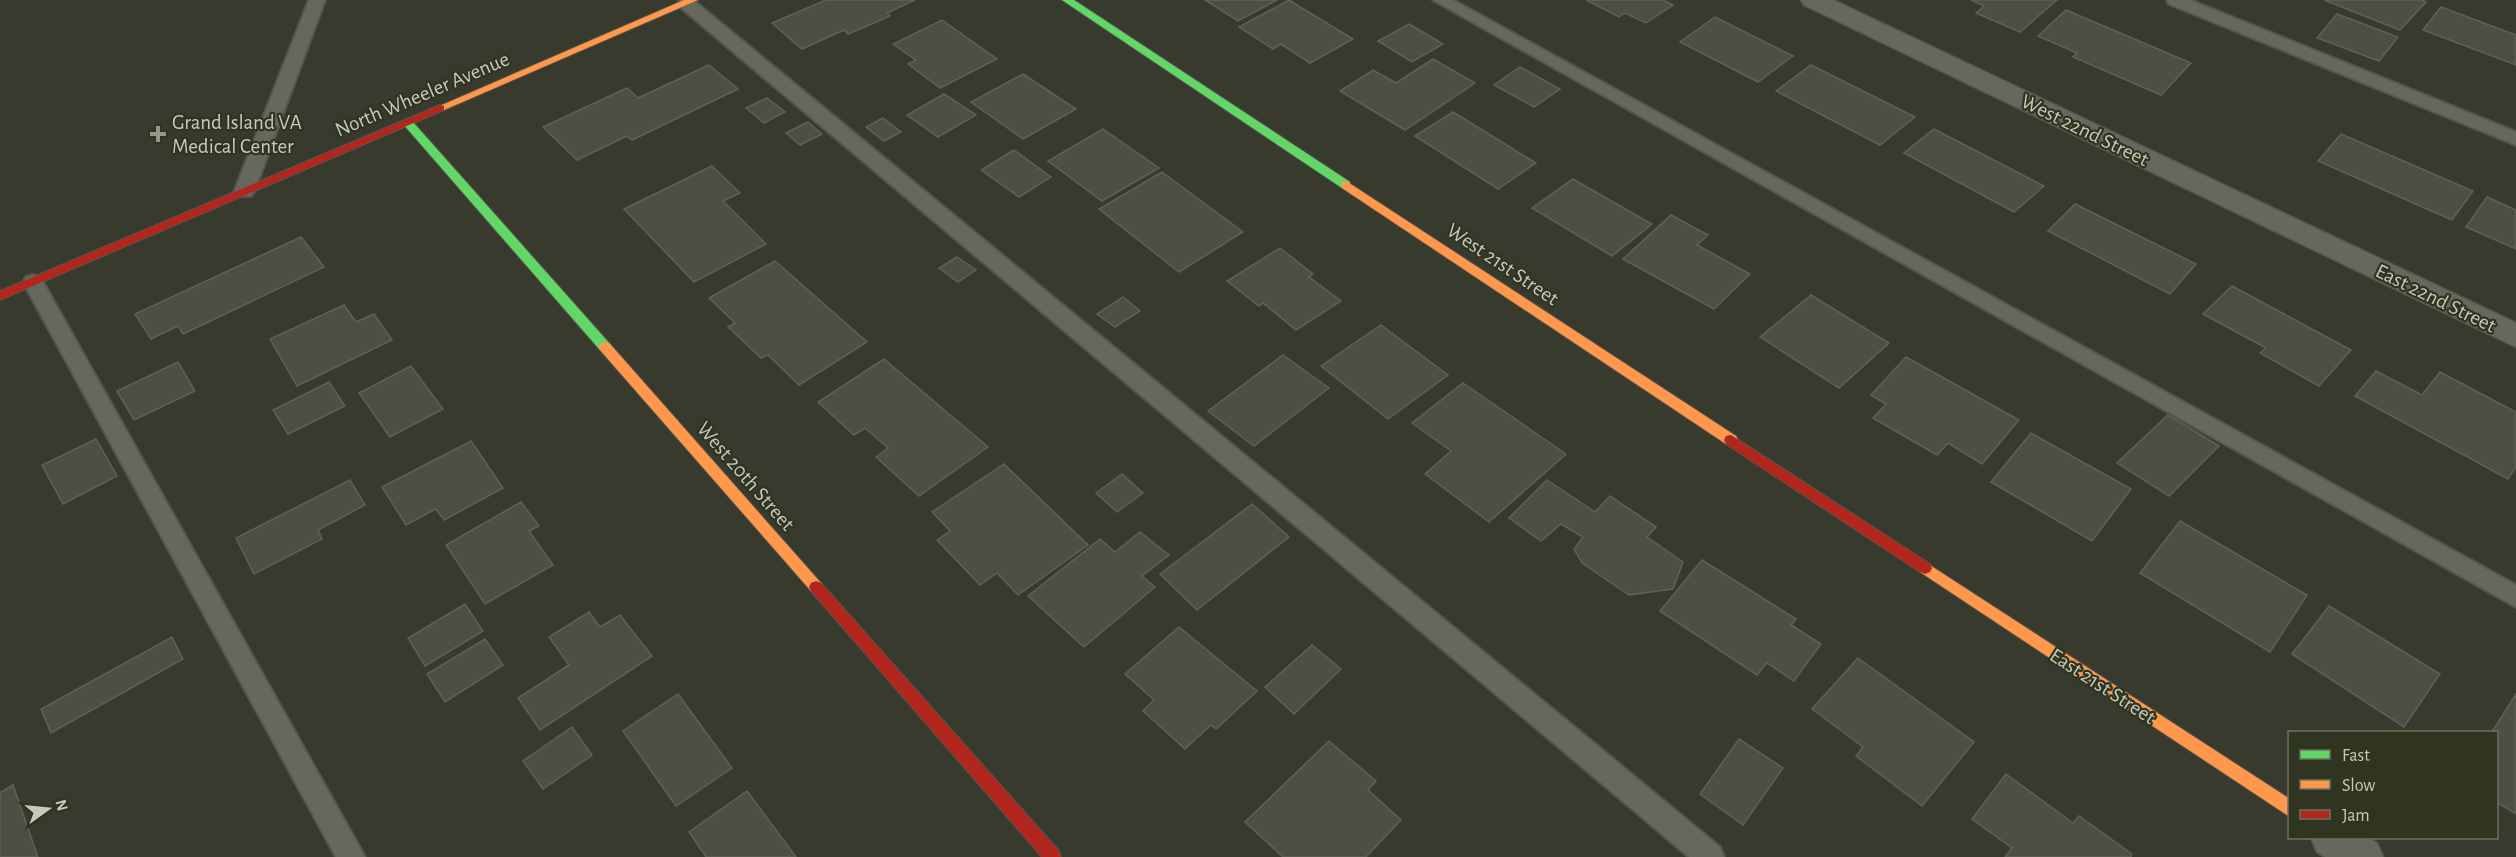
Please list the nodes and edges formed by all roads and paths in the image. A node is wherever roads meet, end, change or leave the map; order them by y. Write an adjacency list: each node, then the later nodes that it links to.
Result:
1 (316, 0): 9 (lane)
2 (1066, 0): 14 (street, West 21st Street)
3 (1441, 0): 15 (lane)
4 (1813, 0): 10 (street, West 22nd Street)
5 (2175, 0): 8 (lane)
6 (690, 2): 7 (street, North Wheeler Avenue); 20 (lane)
7 (408, 123): 9 (street, North Wheeler Avenue); 19 (street, West 20th Street)
8 (2516, 139)
9 (244, 192): 11 (street, North Wheeler Avenue)
10 (2356, 260): 13 (street, East 22nd Street)
11 (33, 282): 12 (street, North Wheeler Avenue); 18 (lane)
12 (0, 296)
13 (2516, 336)
14 (1916, 562): 16 (street, East 21st Street)
15 (2516, 597)
16 (2288, 808)
17 (2335, 839): 21 (street)
18 (351, 857)
19 (1053, 857)
20 (1710, 857)
21 (2362, 857)

